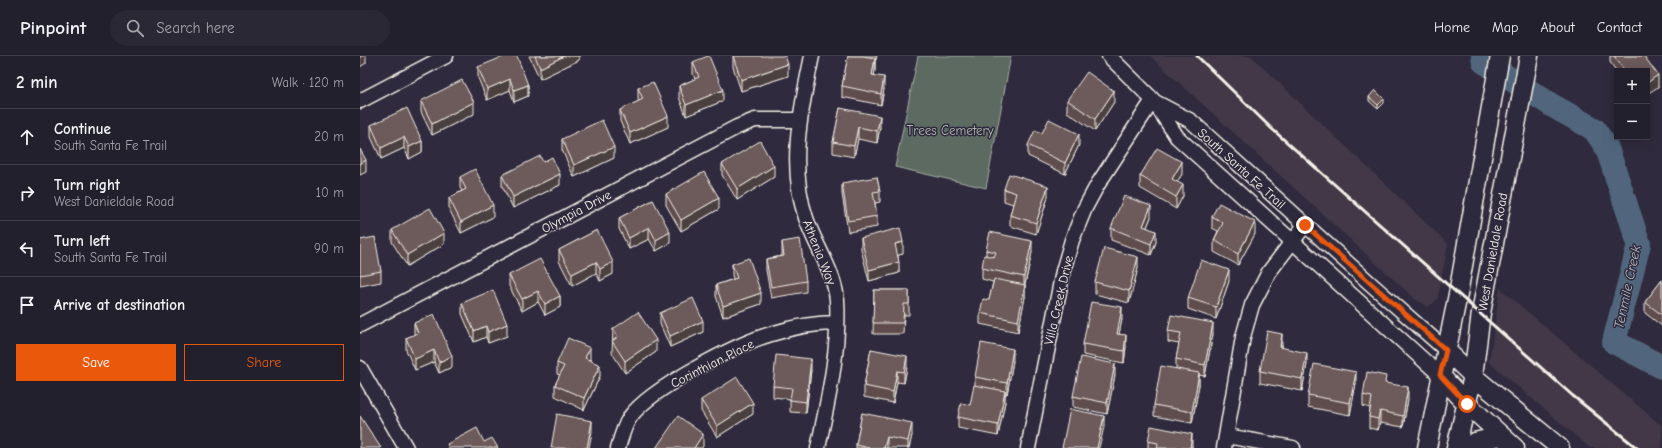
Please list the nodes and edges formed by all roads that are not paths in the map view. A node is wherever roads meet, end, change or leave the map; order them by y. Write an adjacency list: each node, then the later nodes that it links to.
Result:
1 (446, 56): 7 (street)
2 (812, 56): 8 (street, Athenia Way)
3 (1109, 56): 6 (street, South Santa Fe Trail)
4 (1500, 56): 15 (main road, West Danieldale Road)
5 (1529, 56): 18 (main road, West Danieldale Road)
6 (1153, 100): 9 (street, South Santa Fe Trail); 10 (street, South Santa Fe Trail); 25 (street, Villa Creek Drive)
7 (360, 101)
8 (799, 120): 13 (street, Athenia Way); 14 (street, Olympia Drive)
9 (1238, 164): 10 (street); 11 (street, South Santa Fe Trail)
10 (1225, 180): 12 (street, South Santa Fe Trail)
11 (1305, 225): 12 (street); 15 (street, South Santa Fe Trail)
12 (1293, 241): 17 (street, South Santa Fe Trail); 21 (street)
13 (837, 323): 23 (street, Corinthian Place); 24 (street, Athenia Way)
14 (360, 325)
15 (1446, 350): 17 (main road, West Danieldale Road); 18 (main road, South Santa Fe Trail)
16 (360, 368): 22 (street)
17 (1440, 375): 19 (main road, South Santa Fe Trail); 27 (main road, West Danieldale Road)
18 (1473, 376): 19 (main road, West Danieldale Road); 31 (main road, South Santa Fe Trail)
19 (1467, 404): 20 (main road, South Santa Fe Trail); 28 (main road, West Danieldale Road)
20 (1500, 436): 29 (main road); 30 (main road, South Santa Fe Trail)
21 (1225, 442): 26 (street)
22 (406, 448)
23 (618, 448)
24 (818, 448)
25 (1028, 448)
26 (1293, 448)
27 (1427, 448)
28 (1456, 448)
29 (1465, 448)
30 (1515, 448)
31 (1560, 448)

